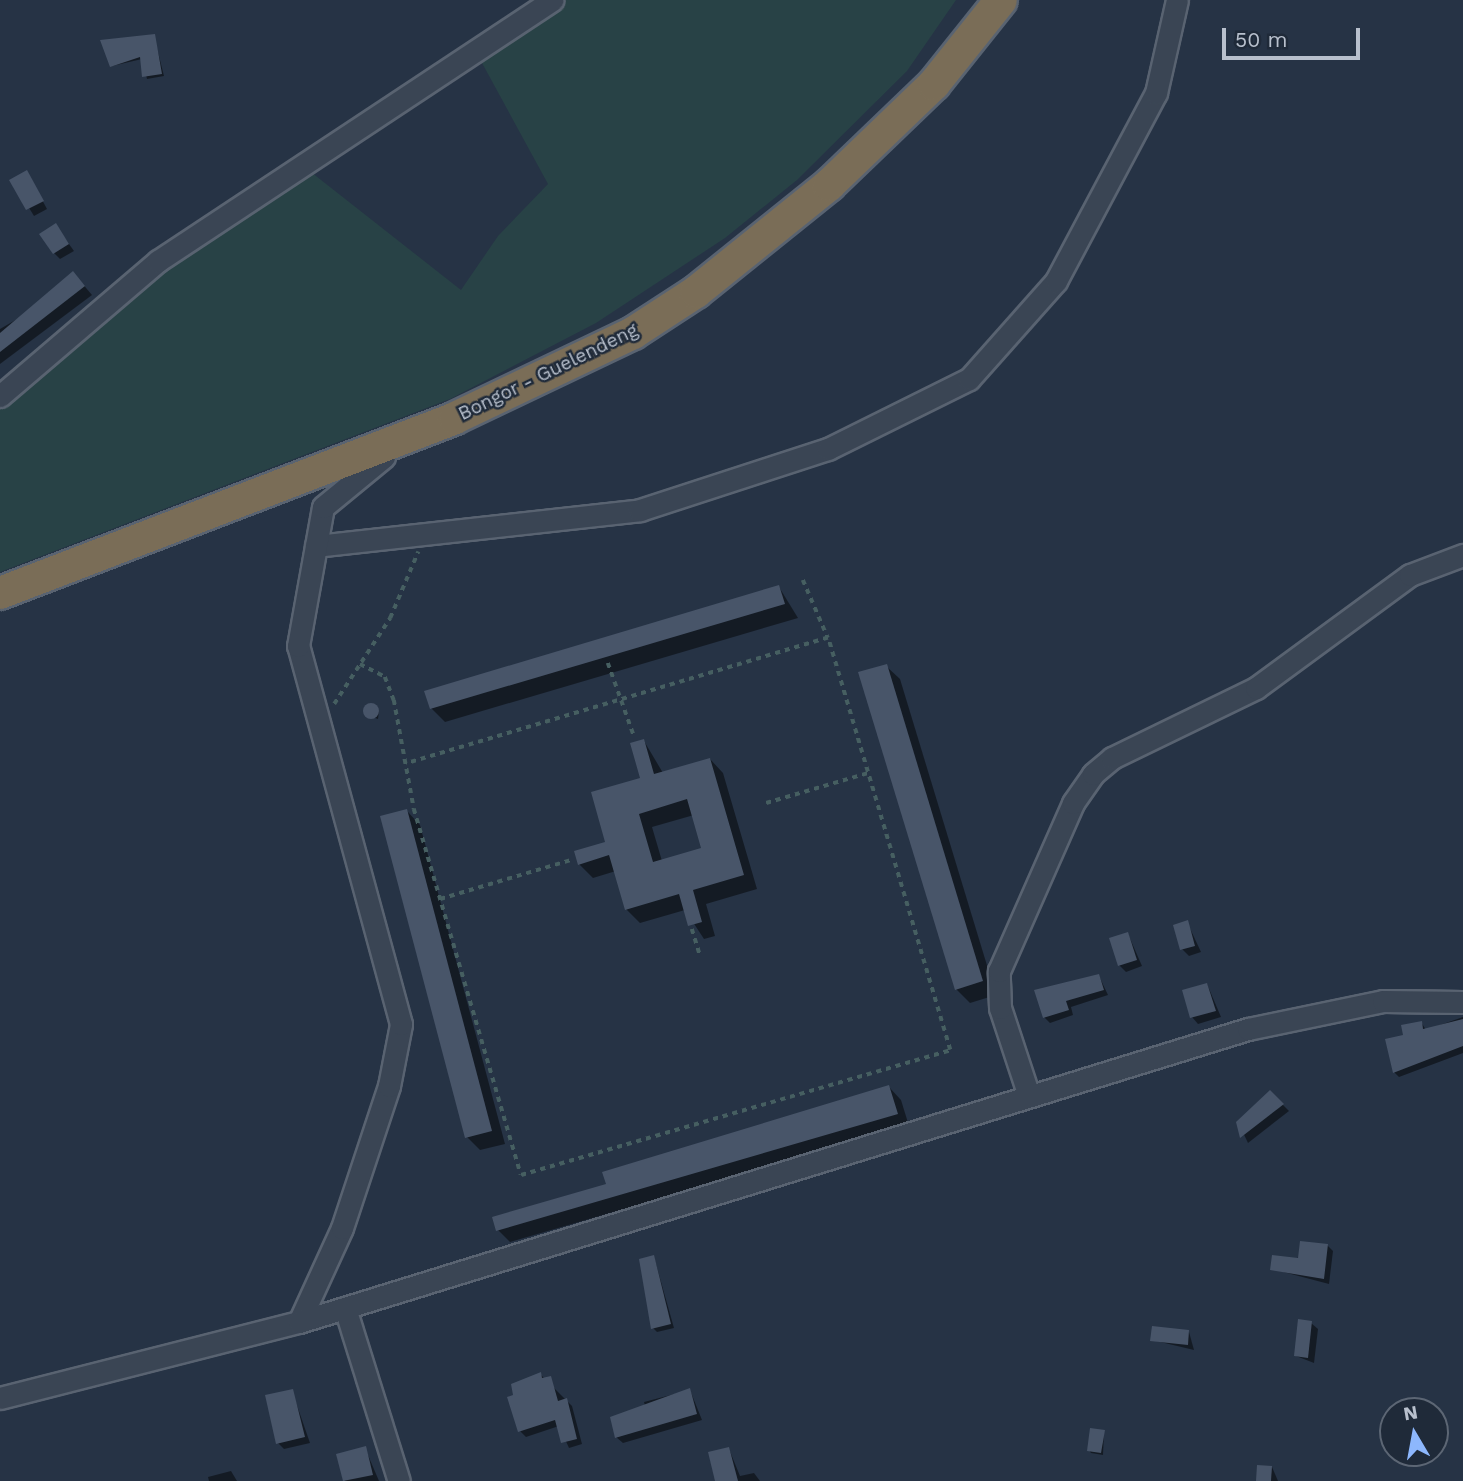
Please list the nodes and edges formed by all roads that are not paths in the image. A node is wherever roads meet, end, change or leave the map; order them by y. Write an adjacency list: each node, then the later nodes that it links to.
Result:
1 (552, 0): 4 (street)
2 (1001, 0): 5 (highway, Bongor - Guelendeng)
3 (1177, 0): 6 (street)
4 (0, 396)
5 (455, 418): 6 (street); 8 (highway, Bongor - Guelendeng)
6 (316, 546): 12 (street)
7 (1463, 555): 10 (street)
8 (0, 593)
9 (1463, 1002): 10 (street)
10 (1029, 1096): 11 (street)
11 (345, 1308): 12 (street); 14 (street)
12 (299, 1322): 13 (street)
13 (0, 1398)
14 (399, 1481)

